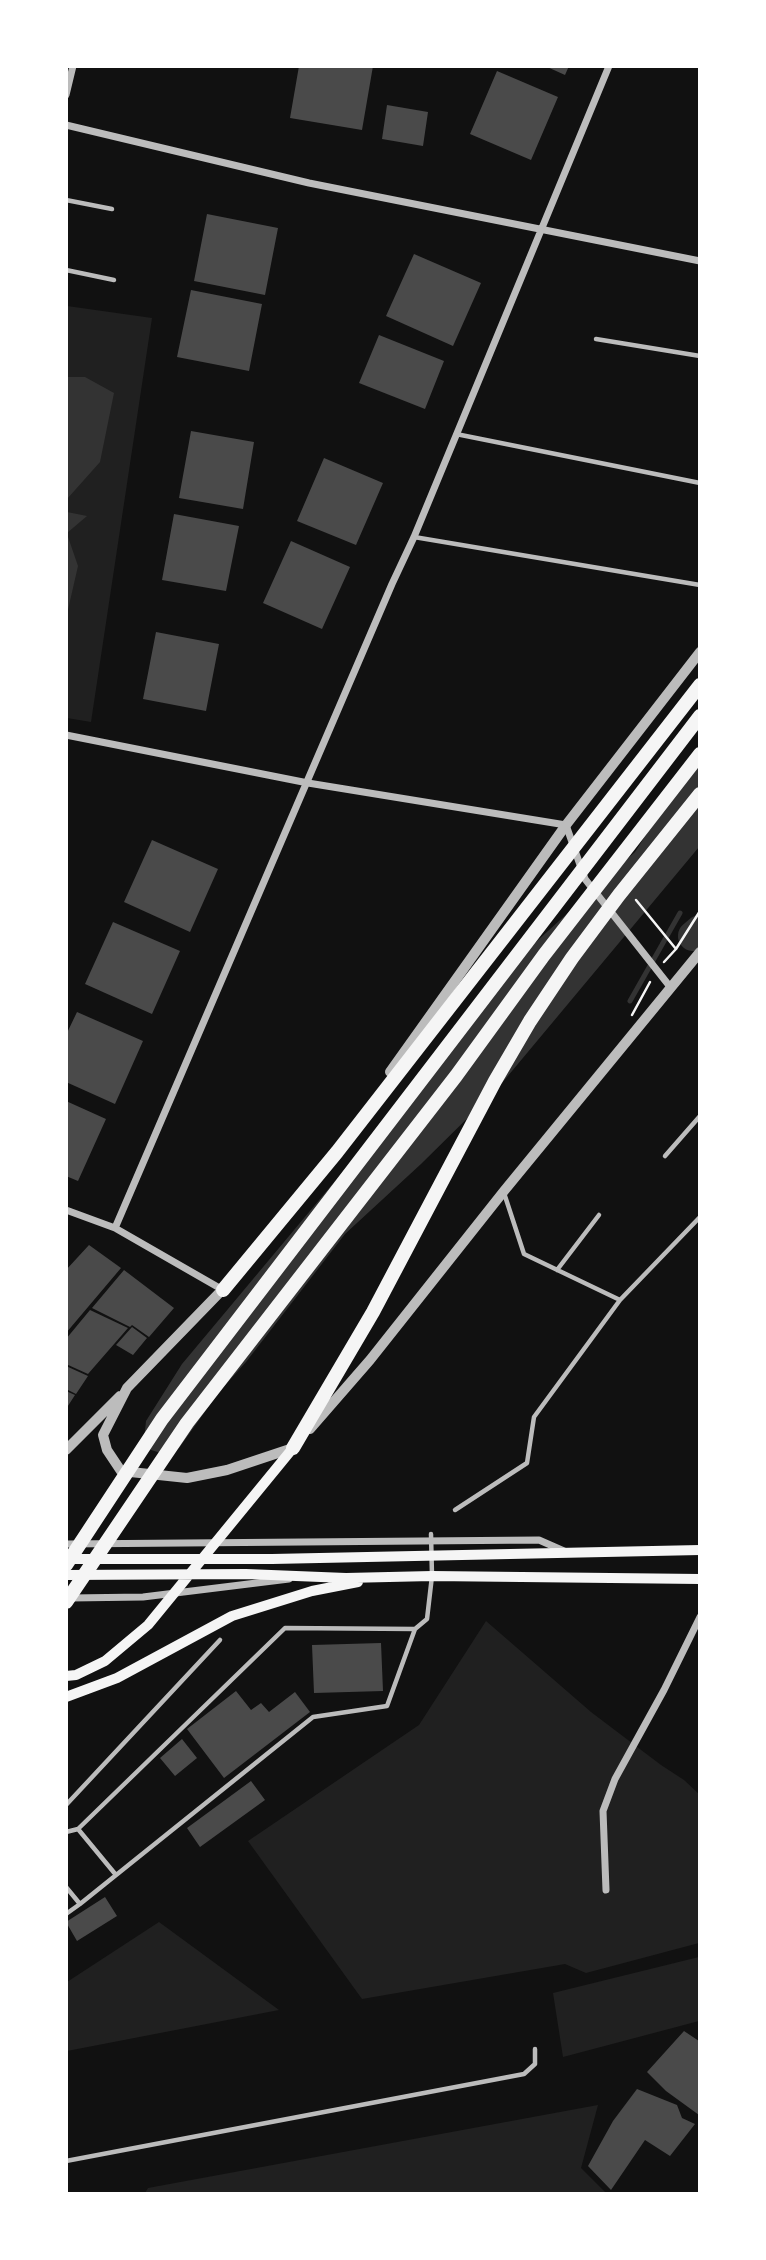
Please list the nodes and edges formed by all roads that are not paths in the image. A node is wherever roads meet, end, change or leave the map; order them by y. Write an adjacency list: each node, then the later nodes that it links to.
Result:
1 (73, 66): 3 (street)
2 (609, 66): 7 (street)
3 (66, 95)
4 (66, 125): 7 (street)
5 (66, 200): 6 (lane)
6 (112, 209)
7 (541, 229): 8 (street); 13 (street)
8 (699, 261)
9 (66, 270): 10 (lane)
10 (114, 280)
11 (596, 339): 12 (lane)
12 (699, 356)
13 (456, 434): 14 (lane); 15 (street)
14 (699, 483)
15 (414, 537): 16 (lane); 22 (street)
16 (699, 585)
17 (699, 652): 24 (street)
18 (699, 685): 35 (highway)
19 (699, 716): 47 (highway)
20 (66, 735): 22 (street)
21 (699, 754): 53 (highway)
22 (308, 783): 24 (street); 33 (street)
23 (699, 794): 38 (highway)
24 (566, 825): 26 (street); 35 (street)
25 (698, 957): 26 (street)
26 (671, 988): 29 (street)
27 (699, 1116): 28 (lane)
28 (665, 1156)
29 (504, 1191): 34 (lane); 38 (street)
30 (66, 1210): 33 (street)
31 (598, 1215): 34 (lane)
32 (699, 1217): 36 (lane)
33 (116, 1228): 35 (street)
34 (557, 1270): 36 (lane)
35 (222, 1290): 37 (street)
36 (620, 1300): 40 (lane)
37 (127, 1388): 38 (street); 39 (street)
38 (293, 1448): 57 (main road)
39 (66, 1450)
40 (455, 1510)
41 (431, 1538): 42 (street); 44 (street); 45 (lane)
42 (66, 1544)
43 (699, 1550): 44 (main road)
44 (568, 1552): 45 (main road)
45 (431, 1555): 46 (main road); 49 (lane)
46 (66, 1559)
47 (66, 1565)
48 (66, 1575): 50 (main road)
49 (432, 1576): 51 (main road); 52 (main road); 55 (lane)
50 (313, 1577): 51 (main road); 53 (street)
51 (389, 1577): 58 (main road)
52 (699, 1579)
53 (66, 1600)
54 (699, 1617): 64 (street)
55 (415, 1629): 60 (lane); 62 (lane)
56 (220, 1640): 59 (lane)
57 (66, 1676)
58 (66, 1697)
59 (66, 1805)
60 (78, 1829): 61 (lane); 62 (lane)
61 (66, 1832)
62 (116, 1875): 65 (lane)
63 (66, 1887): 65 (lane)
64 (606, 1891)
65 (80, 1904): 66 (lane)
66 (66, 1914)
67 (535, 2049): 68 (lane)
68 (66, 2161)

